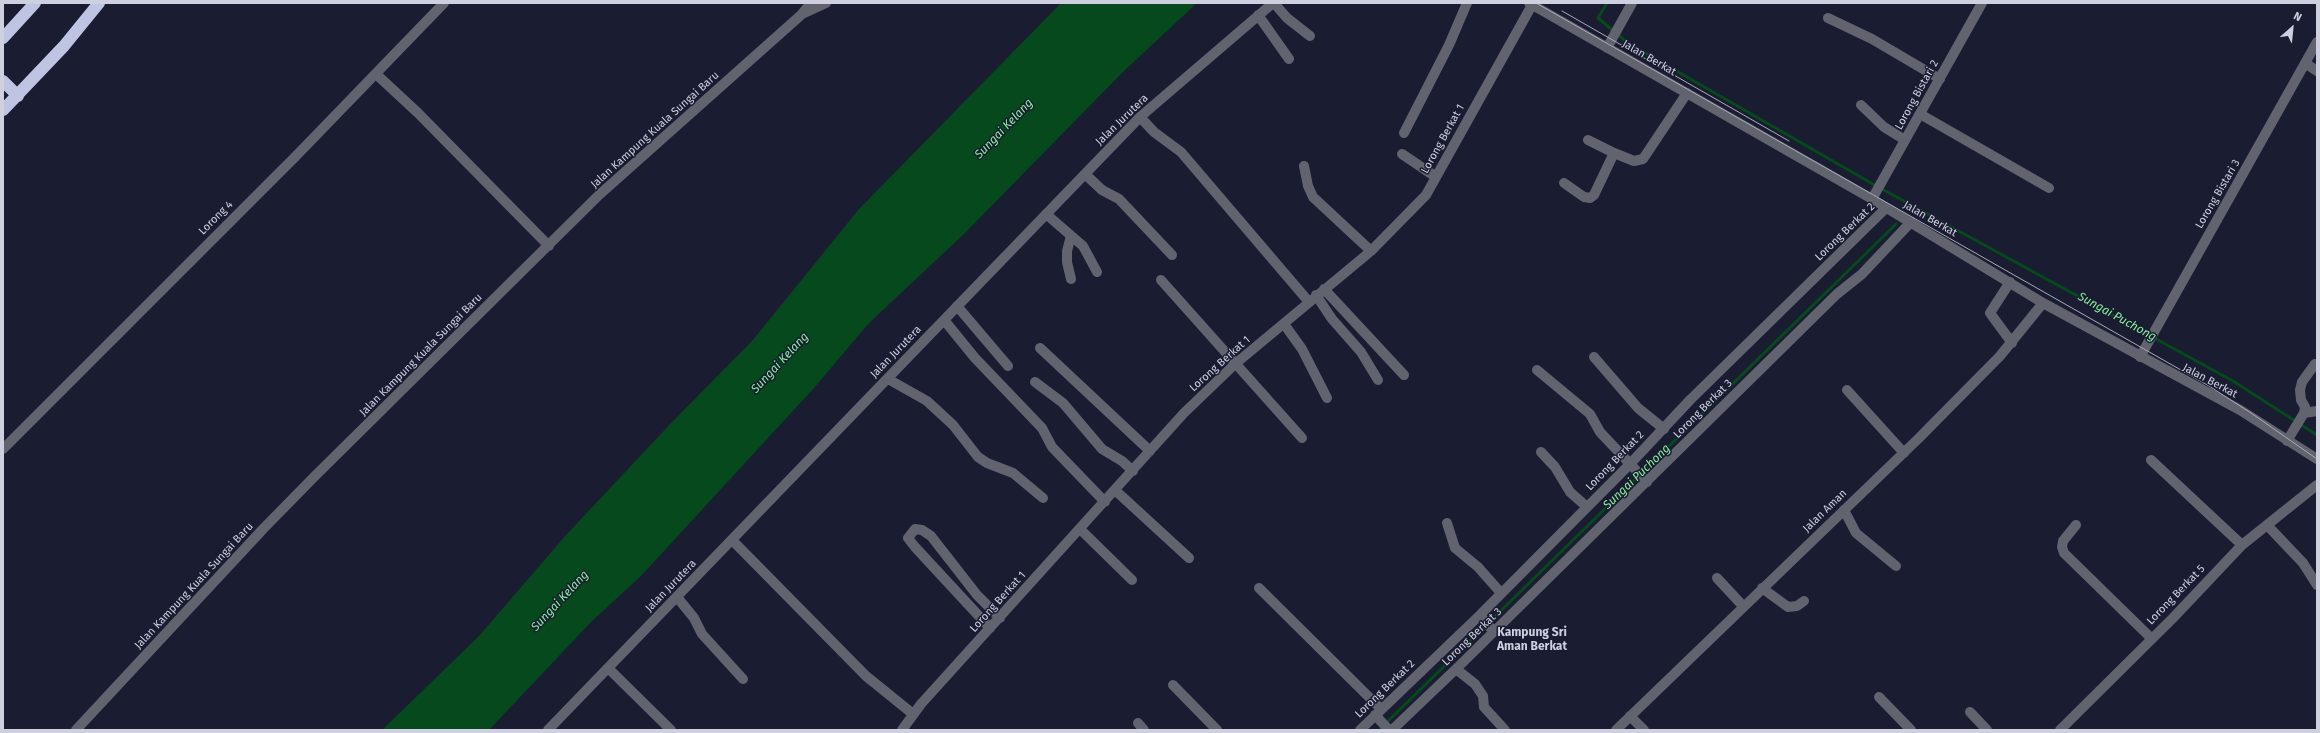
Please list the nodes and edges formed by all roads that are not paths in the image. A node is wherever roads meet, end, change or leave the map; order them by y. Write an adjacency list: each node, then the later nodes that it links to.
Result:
1 (36, 3): 15 (highway)
2 (99, 3): 25 (highway)
3 (444, 3): 21 (street, Lorong 4)
4 (811, 3): 11 (street, Jalan Kampung Kuala Sungai Baru)
5 (826, 3): 11 (street, Jalan Kampung Kuala Sungai Baru)
6 (1273, 3): 12 (street, Jalan Jurutera); 14 (street)
7 (1467, 3): 30 (street)
8 (1632, 3): 17 (street)
9 (1982, 3): 22 (street, Lorong Bistari 2)
10 (1530, 4): 17 (street, Jalan Berkat); 37 (street, Lorong Berkat 1)
11 (801, 15): 45 (street, Jalan Kampung Kuala Sungai Baru)
12 (1258, 15): 18 (street); 29 (street, Jalan Jurutera)
13 (1828, 18): 22 (street)
14 (1310, 36)
15 (3, 38)
16 (2317, 42): 19 (street, Lorong Bistari 3)
17 (1609, 44): 24 (street, Jalan Berkat)
18 (1290, 59)
19 (2305, 63): 20 (street); 60 (street, Lorong Bistari 3)
20 (2317, 71)
21 (376, 74): 45 (street); 76 (street, Lorong 4)
22 (1940, 79): 28 (street, Lorong Bistari 2)
23 (3, 81): 25 (highway)
24 (1687, 93): 33 (street); 40 (street, Jalan Berkat)
25 (18, 96): 27 (highway)
26 (1861, 105): 32 (street)
27 (3, 110)
28 (1920, 114): 32 (street, Lorong Bistari 2); 39 (street)
29 (1140, 117): 36 (street, Jalan Jurutera); 52 (street)
30 (1404, 133)
31 (1588, 140): 33 (street)
32 (1905, 140): 40 (street, Lorong Bistari 2)
33 (1614, 153): 38 (street)
34 (1402, 154): 37 (street)
35 (1304, 166): 46 (street)
36 (1085, 174): 42 (street, Jalan Jurutera); 47 (street)
37 (1436, 177): 46 (street, Lorong Berkat 1)
38 (1564, 183)
39 (2048, 188)
40 (1874, 195): 41 (street, Jalan Berkat)
41 (1886, 208): 43 (street, Jalan Berkat); 73 (street, Lorong Berkat 2)
42 (1046, 214): 44 (street); 54 (street, Jalan Jurutera)
43 (1911, 222): 51 (street, Jalan Berkat); 84 (street, Lorong Berkat 3)
44 (1071, 236): 48 (street); 49 (street)
45 (549, 246): 123 (street, Jalan Kampung Kuala Sungai Baru)
46 (1371, 250): 52 (street, Lorong Berkat 1)
47 (1172, 255)
48 (1097, 272)
49 (1071, 279)
50 (1161, 280): 61 (street)
51 (2010, 282): 53 (street, Jalan Berkat); 57 (street)
52 (1317, 295): 56 (street, Lorong Berkat 1); 65 (street); 67 (street)
53 (2043, 303): 57 (street, Jalan Aman); 60 (street, Jalan Berkat)
54 (958, 306): 55 (street, Jalan Jurutera); 63 (street)
55 (944, 320): 66 (street, Jalan Jurutera); 88 (street)
56 (1284, 324): 61 (street, Lorong Berkat 1); 70 (street)
57 (2012, 343): 79 (street, Jalan Aman)
58 (1040, 348): 77 (street)
59 (1594, 357): 73 (street)
60 (2140, 357): 75 (street, Jalan Berkat)
61 (1235, 364): 74 (street); 77 (street, Lorong Berkat 1)
62 (2315, 364): 72 (street)
63 (1008, 366)
64 (1537, 370): 82 (street)
65 (1404, 375)
66 (888, 379): 87 (street); 95 (street, Jalan Jurutera)
67 (1378, 380)
68 (1035, 382): 83 (street)
69 (1846, 390): 79 (street)
70 (1327, 398)
71 (2317, 411): 72 (street)
72 (2303, 415): 75 (street)
73 (1664, 429): 82 (street, Lorong Berkat 2)
74 (1302, 438)
75 (2287, 441): 80 (street, Jalan Berkat)
76 (3, 449)
77 (1150, 451): 83 (street, Lorong Berkat 1)
78 (1541, 452): 89 (street)
79 (1904, 452): 90 (street, Jalan Aman)
80 (2317, 459)
81 (2151, 460): 96 (street)
82 (1632, 466): 84 (street); 89 (street, Lorong Berkat 2)
83 (1133, 471): 86 (street, Lorong Berkat 1)
84 (1645, 481): 111 (street, Lorong Berkat 3)
85 (2317, 485): 93 (street, Lorong Berkat 5)
86 (1116, 491): 88 (street, Lorong Berkat 1); 97 (street)
87 (1043, 498)
88 (1105, 502): 94 (street, Lorong Berkat 1)
89 (1587, 507): 104 (street, Lorong Berkat 2)
90 (1844, 510): 98 (street); 103 (street, Jalan Aman)
91 (1447, 524): 104 (street)
92 (2076, 525): 112 (street)
93 (2267, 525): 96 (street, Lorong Berkat 5); 101 (street)
94 (1080, 529): 100 (street); 109 (street, Lorong Berkat 1)
95 (732, 540): 105 (street, Jalan Jurutera); 120 (street)
96 (2242, 545): 112 (street, Lorong Berkat 5)
97 (1188, 558)
98 (1896, 566)
99 (1716, 578): 107 (street)
100 (1132, 580)
101 (2317, 585)
102 (1259, 588): 118 (street)
103 (1762, 588): 106 (street); 107 (street, Jalan Aman)
104 (1501, 593): 108 (street, Lorong Berkat 2)
105 (677, 597): 113 (street, Jalan Jurutera); 115 (street)
106 (1804, 601)
107 (1743, 606): 121 (street, Jalan Aman)
108 (1480, 615): 111 (street); 118 (street, Lorong Berkat 2)
109 (1000, 618): 110 (street, Lorong Berkat 1); 110 (street)
110 (990, 628): 120 (street, Lorong Berkat 1)
111 (1494, 632): 114 (street, Lorong Berkat 3)
112 (2152, 638): 134 (street, Lorong Berkat 5)
113 (608, 668): 122 (street, Jalan Jurutera); 124 (street)
114 (1456, 669): 128 (street, Lorong Berkat 3); 129 (street)
115 (743, 679)
116 (1173, 685): 126 (street)
117 (1879, 697): 132 (street)
118 (1378, 712): 127 (street, Lorong Berkat 2); 128 (street)
119 (1970, 712): 133 (street)
120 (912, 714): 125 (street, Lorong Berkat 1)
121 (1630, 716): 130 (street, Jalan Aman); 131 (street)
122 (551, 729)
123 (76, 730)
124 (671, 730)
125 (902, 730)
126 (1217, 730)
127 (1360, 730)
128 (1390, 730)
129 (1506, 730)
130 (1616, 730)
131 (1644, 730)
132 (1911, 730)
133 (1987, 730)
134 (2060, 730)

